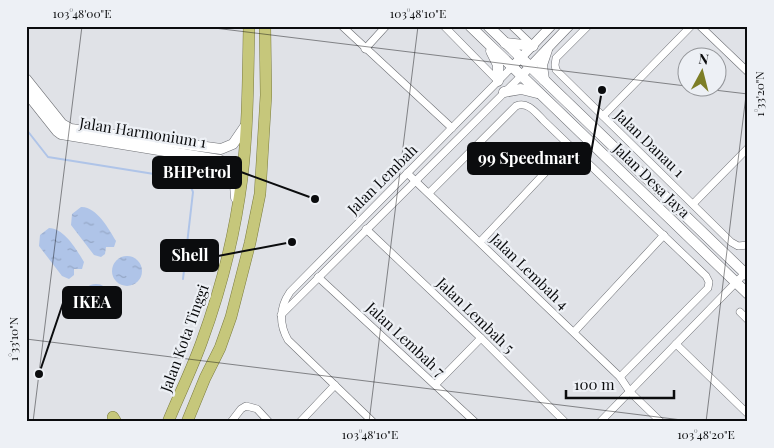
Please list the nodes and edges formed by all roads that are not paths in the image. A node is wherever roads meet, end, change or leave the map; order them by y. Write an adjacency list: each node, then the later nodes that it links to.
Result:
1 (249, 26): 31 (highway, Jalan Kota Tinggi)
2 (265, 26): 60 (highway)
3 (342, 26): 17 (street)
4 (386, 26): 17 (street)
5 (444, 26): 26 (street)
6 (470, 26): 15 (main road, Jalan Desa Jaya)
7 (488, 26): 14 (main road, Jalan Desa Jaya)
8 (512, 26): 16 (street)
9 (551, 26): 16 (street)
10 (569, 26): 18 (street)
11 (588, 26): 30 (street, Jalan Danau 1)
12 (691, 26): 30 (street)
13 (700, 26): 22 (street)
14 (505, 43): 16 (main road); 19 (main road, Jalan Desa Jaya)
15 (488, 44): 20 (main road, Jalan Desa Jaya); 26 (main road)
16 (533, 46): 19 (street)
17 (366, 49): 32 (street)
18 (547, 50): 21 (street); 25 (main road)
19 (521, 58): 20 (street); 21 (main road, Jalan Desa Jaya)
20 (512, 67): 23 (main road, Jalan Desa Jaya); 26 (street, Jalan Lembah)
21 (530, 67): 23 (street); 25 (main road, Jalan Desa Jaya)
22 (748, 72)
23 (521, 76): 28 (street, Jalan Lembah); 29 (main road, Jalan Desa Jaya)
24 (26, 79): 31 (main road, Jalan Harmonium 1)
25 (544, 80): 44 (main road, Jalan Desa Jaya)
26 (498, 81): 32 (street, Jalan Lembah)
27 (26, 92): 39 (main road, Jalan Harmonium 1)
28 (504, 92): 29 (main road); 36 (street, Jalan Lembah)
29 (540, 94): 46 (main road, Jalan Desa Jaya)
30 (603, 116): 38 (street, Jalan Danau 1)
31 (248, 122): 39 (highway, Jalan Kota Tinggi)
32 (452, 128): 35 (street, Jalan Lembah)
33 (570, 146): 37 (street); 41 (street); 42 (street)
34 (748, 148): 38 (street)
35 (407, 173): 36 (street, Jalan Lembah 4); 49 (street, Jalan Lembah)
36 (415, 181): 37 (street, Jalan Lembah 4); 40 (street, Jalan Lembah)
37 (429, 193): 42 (street, Jalan Lembah 4)
38 (693, 204): 43 (street, Jalan Danau 1)
39 (237, 209): 59 (highway, Jalan Kota Tinggi)
40 (366, 229): 45 (street, Jalan Lembah); 52 (street, Jalan Lembah 5)
41 (664, 235): 51 (street); 54 (street)
42 (480, 242): 51 (street, Jalan Lembah 4)
43 (748, 245)
44 (747, 273): 46 (street)
45 (318, 276): 49 (street, Jalan Lembah); 55 (street, Jalan Lembah 7)
46 (736, 282): 47 (main road, Jalan Desa Jaya); 53 (street)
47 (748, 294)
48 (740, 312): 50 (street)
49 (281, 315): 56 (street)
50 (748, 320)
51 (574, 332): 54 (street, Jalan Lembah 4)
52 (481, 338): 55 (street); 66 (street, Jalan Lembah 5)
53 (676, 344): 57 (street); 58 (street)
54 (620, 377): 57 (street, Jalan Lembah 4)
55 (436, 384): 65 (street, Jalan Lembah 7)
56 (335, 385): 63 (street); 64 (street)
57 (630, 392): 67 (street); 68 (street, Jalan Lembah 4)
58 (748, 414)
59 (168, 422)
60 (187, 422)
61 (231, 422): 62 (street)
62 (269, 422)
63 (300, 422)
64 (373, 422)
65 (475, 422)
66 (565, 422)
67 (600, 422)
68 (661, 422)

